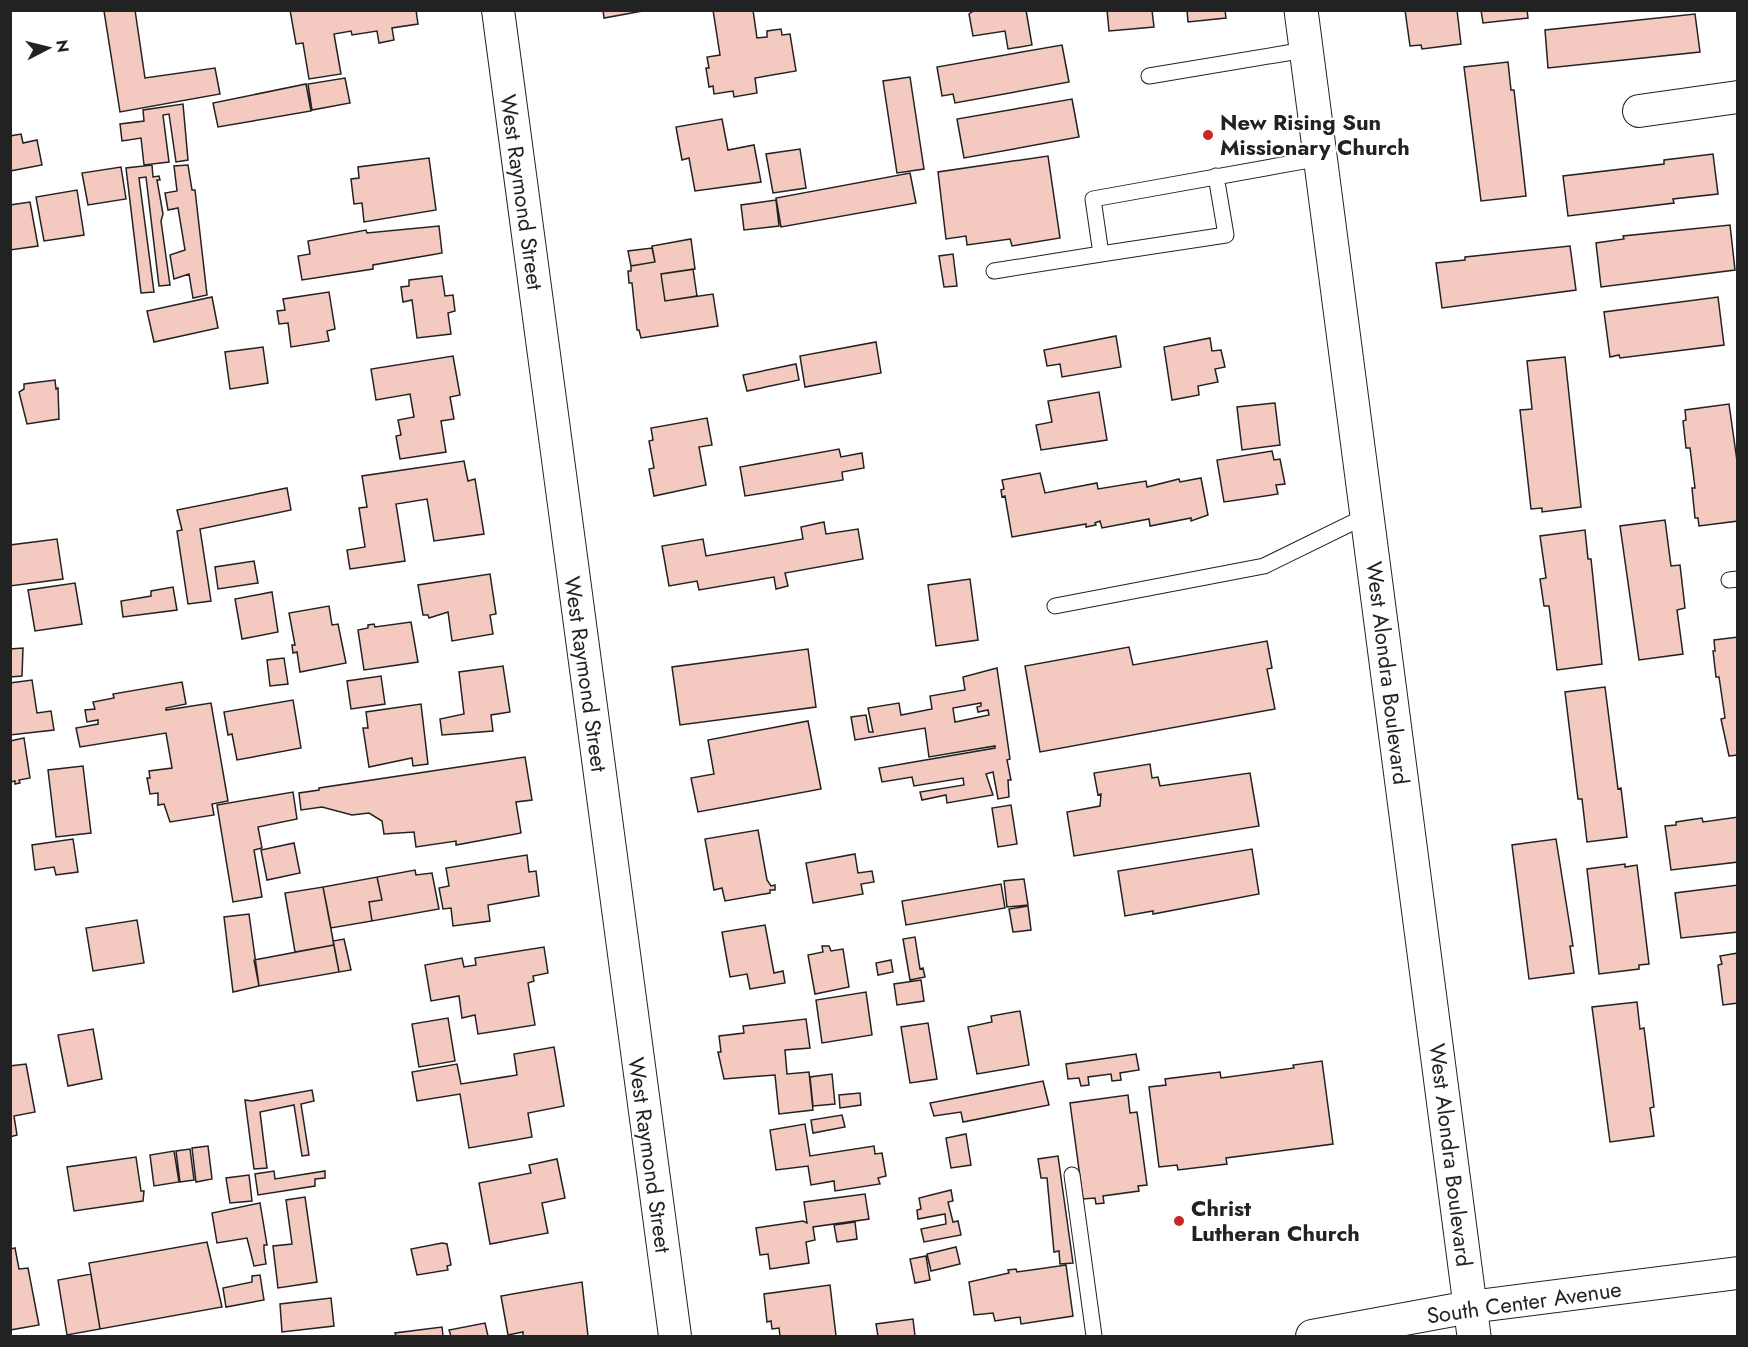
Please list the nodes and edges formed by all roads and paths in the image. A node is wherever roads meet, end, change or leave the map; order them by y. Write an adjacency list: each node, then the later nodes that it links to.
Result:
1 (498, 10): 16 (street, West Raymond Street)
2 (1300, 10): 3 (main road, West Alondra Boulevard)
3 (1305, 50): 4 (lane); 7 (main road, West Alondra Boulevard)
4 (1149, 76)
5 (1737, 98): 6 (street)
6 (1639, 111)
7 (1321, 158): 8 (lane); 11 (main road, West Alondra Boulevard)
8 (1216, 176): 9 (lane); 9 (lane)
9 (1101, 254): 10 (lane)
10 (994, 271)
11 (1368, 515): 12 (lane); 15 (main road, West Alondra Boulevard)
12 (1055, 606)
13 (1072, 1175): 17 (lane)
14 (1737, 1273): 15 (street, South Center Avenue)
15 (1472, 1322): 18 (street, South Center Avenue)
16 (675, 1336)
17 (1094, 1336)
18 (1312, 1336)

